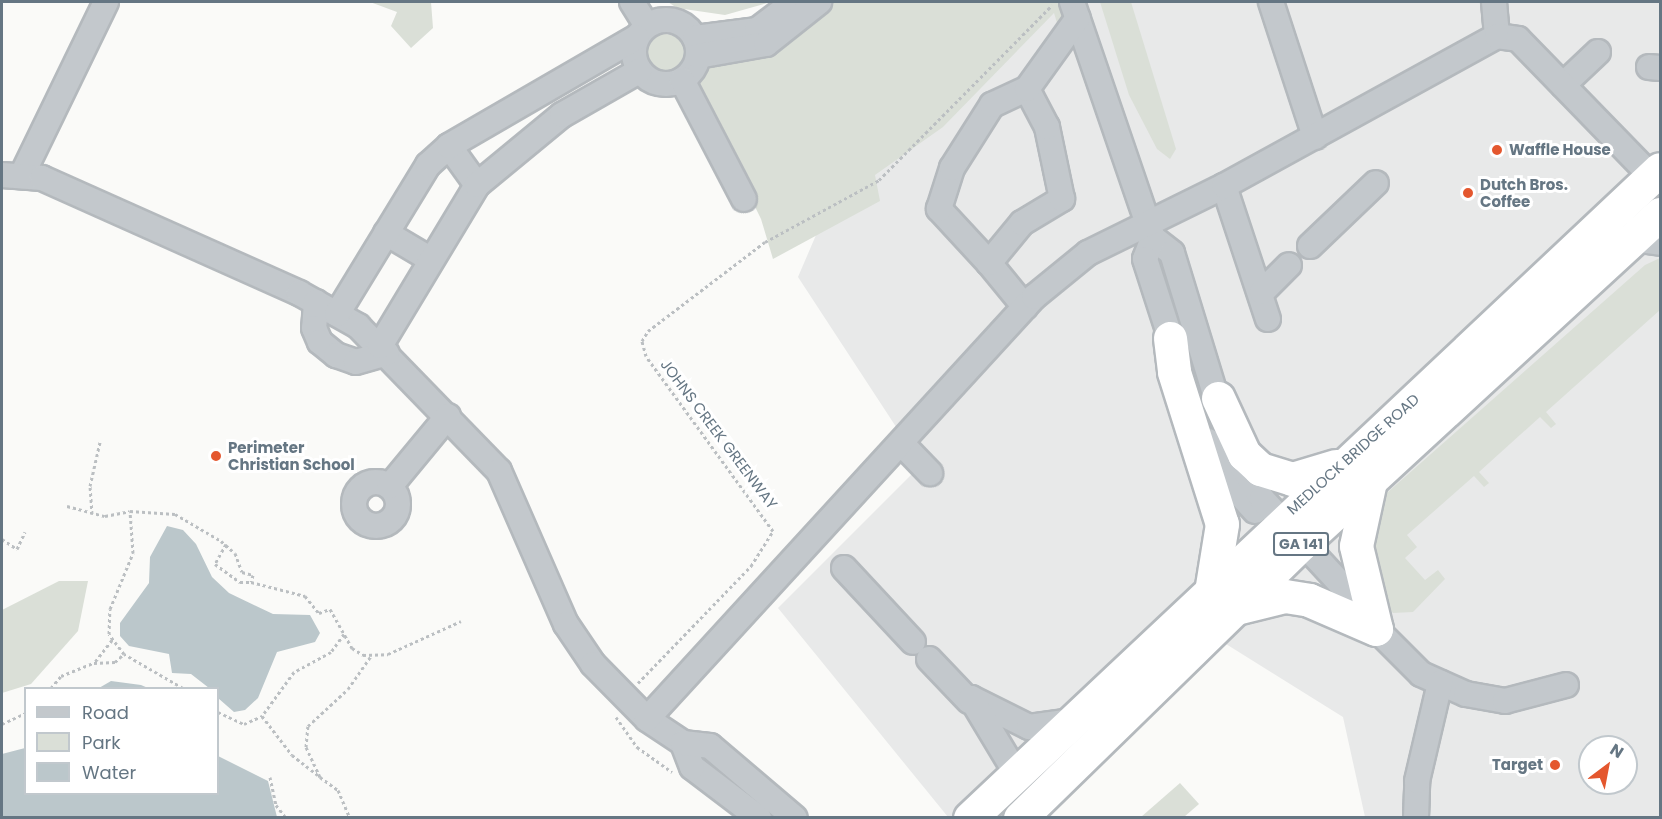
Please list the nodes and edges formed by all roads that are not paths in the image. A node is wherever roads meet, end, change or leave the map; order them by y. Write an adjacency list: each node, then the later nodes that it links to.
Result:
1 (106, 2): 19 (street)
2 (632, 2): 8 (street)
3 (794, 2): 10 (street)
4 (819, 2): 10 (street)
5 (1271, 2): 16 (street)
6 (1494, 2): 9 (street)
7 (1075, 10): 15 (street); 25 (street)
8 (642, 32): 10 (street); 12 (street); 17 (street)
9 (1497, 36): 14 (street); 16 (street)
10 (696, 47): 13 (street)
11 (1598, 52): 14 (street)
12 (639, 71): 13 (street); 21 (street)
13 (682, 80): 23 (street)
14 (1563, 85): 18 (street)
15 (1027, 89): 30 (street); 30 (street)
16 (1315, 137): 22 (street)
17 (449, 146): 21 (street); 26 (street)
18 (1656, 173): 42 (highway, MEDLOCK BRIDGE ROAD / GA 141)
19 (12, 174): 33 (street)
20 (1376, 183): 28 (street)
21 (477, 185): 29 (street)
22 (1224, 186): 25 (street); 32 (street)
23 (744, 199)
24 (1660, 214): 27 (highway, MEDLOCK BRIDGE ROAD / GA 141)
25 (1150, 230): 34 (street); 37 (street); 39 (street)
26 (386, 232): 29 (street); 35 (street)
27 (1647, 241): 42 (highway, MEDLOCK BRIDGE ROAD / GA 141)
28 (1310, 246)
29 (430, 259): 38 (street)
30 (988, 263): 34 (street)
31 (1289, 265): 32 (street)
32 (1262, 292): 36 (street)
33 (316, 302): 35 (street); 38 (street)
34 (1025, 307): 41 (street)
35 (337, 314): 38 (street)
36 (1268, 319)
37 (1170, 338): 45 (street); 47 (highway)
38 (384, 350): 40 (street)
39 (1218, 398): 42 (highway); 45 (street)
40 (448, 416): 44 (street); 52 (street)
41 (901, 443): 43 (street); 52 (street)
42 (1356, 472): 45 (highway, MEDLOCK BRIDGE ROAD / GA 141); 48 (highway)
43 (930, 473)
44 (390, 486)
45 (1286, 537): 47 (highway, MEDLOCK BRIDGE ROAD / GA 141); 48 (street)
46 (844, 568): 51 (street)
47 (1223, 597): 48 (highway); 53 (highway, MEDLOCK BRIDGE ROAD / GA 141); 59 (highway, MEDLOCK BRIDGE ROAD / GA 141)
48 (1365, 618): 49 (street)
49 (1440, 683): 50 (street); 60 (street)
50 (1566, 685)
51 (969, 701)
52 (647, 719): 54 (street)
53 (1071, 721): 55 (highway, MEDLOCK BRIDGE ROAD / GA 141); 55 (street)
54 (683, 743): 56 (street); 57 (street)
55 (1016, 773): 58 (highway, MEDLOCK BRIDGE ROAD / GA 141)
56 (759, 818)
57 (795, 818)
58 (970, 818)
59 (1020, 818)
60 (1416, 818)

